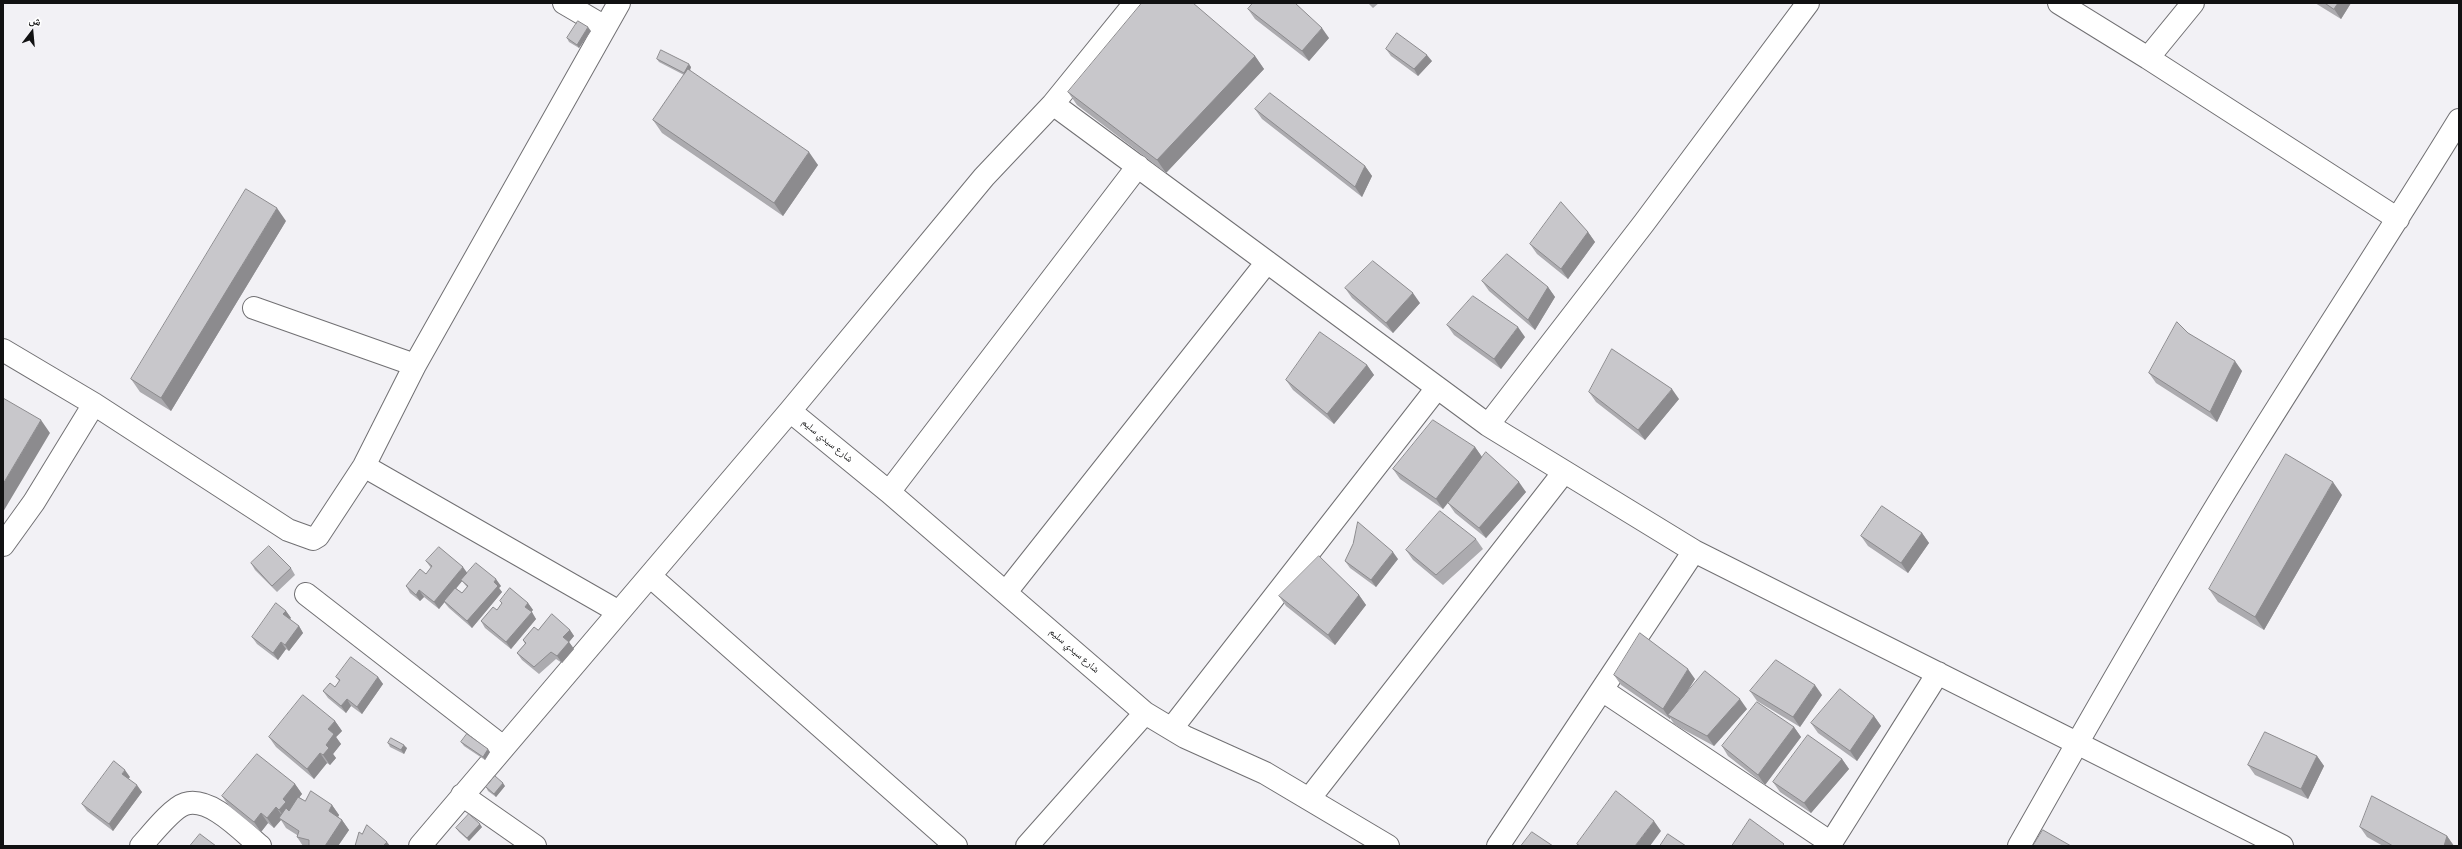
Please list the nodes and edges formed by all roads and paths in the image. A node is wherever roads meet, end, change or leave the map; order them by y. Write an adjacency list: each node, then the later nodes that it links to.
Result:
1 (564, 3): 7 (street)
2 (618, 3): 7 (street)
3 (1135, 3): 9 (street)
4 (1808, 3): 20 (street)
5 (2059, 3): 8 (street)
6 (2193, 3): 8 (street)
7 (605, 27): 16 (street)
8 (2148, 58): 12 (street)
9 (1053, 104): 11 (street); 19 (street)
10 (2459, 120): 12 (street)
11 (1138, 166): 13 (street); 23 (street)
12 (2398, 219): 34 (street)
13 (1267, 262): 17 (street); 27 (street)
14 (254, 308): 16 (street)
15 (3, 350): 18 (street)
16 (415, 365): 21 (street)
17 (1437, 388): 20 (street); 33 (street)
18 (94, 404): 21 (street); 24 (street)
19 (790, 411): 23 (street, شارع سيدي سليم); 26 (street)
20 (1488, 425): 22 (street)
21 (364, 466): 29 (street)
22 (1564, 472): 25 (street); 37 (street)
23 (889, 492): 27 (street, شارع سيدي سليم)
24 (3, 545)
25 (1694, 551): 30 (street); 31 (street)
26 (650, 576): 29 (street); 43 (street)
27 (1006, 592): 32 (street, شارع سيدي سليم)
28 (306, 594): 35 (street)
29 (620, 612): 35 (street)
30 (1938, 673): 34 (street); 38 (street)
31 (1602, 690): 38 (street); 46 (street)
32 (1145, 713): 33 (street, شارع سيدي سليم); 44 (street)
33 (1172, 728): 37 (street, شارع سيدي سليم)
34 (2078, 742): 47 (street); 48 (street)
35 (502, 747): 36 (street)
36 (462, 795): 41 (street); 42 (street)
37 (1309, 799): 45 (street, شارع سيدي سليم)
38 (1830, 844)
39 (141, 846): 40 (street)
40 (260, 846)
41 (420, 846)
42 (535, 846)
43 (956, 846)
44 (1027, 846)
45 (1388, 846)
46 (1498, 846)
47 (2019, 846)
48 (2282, 846)

